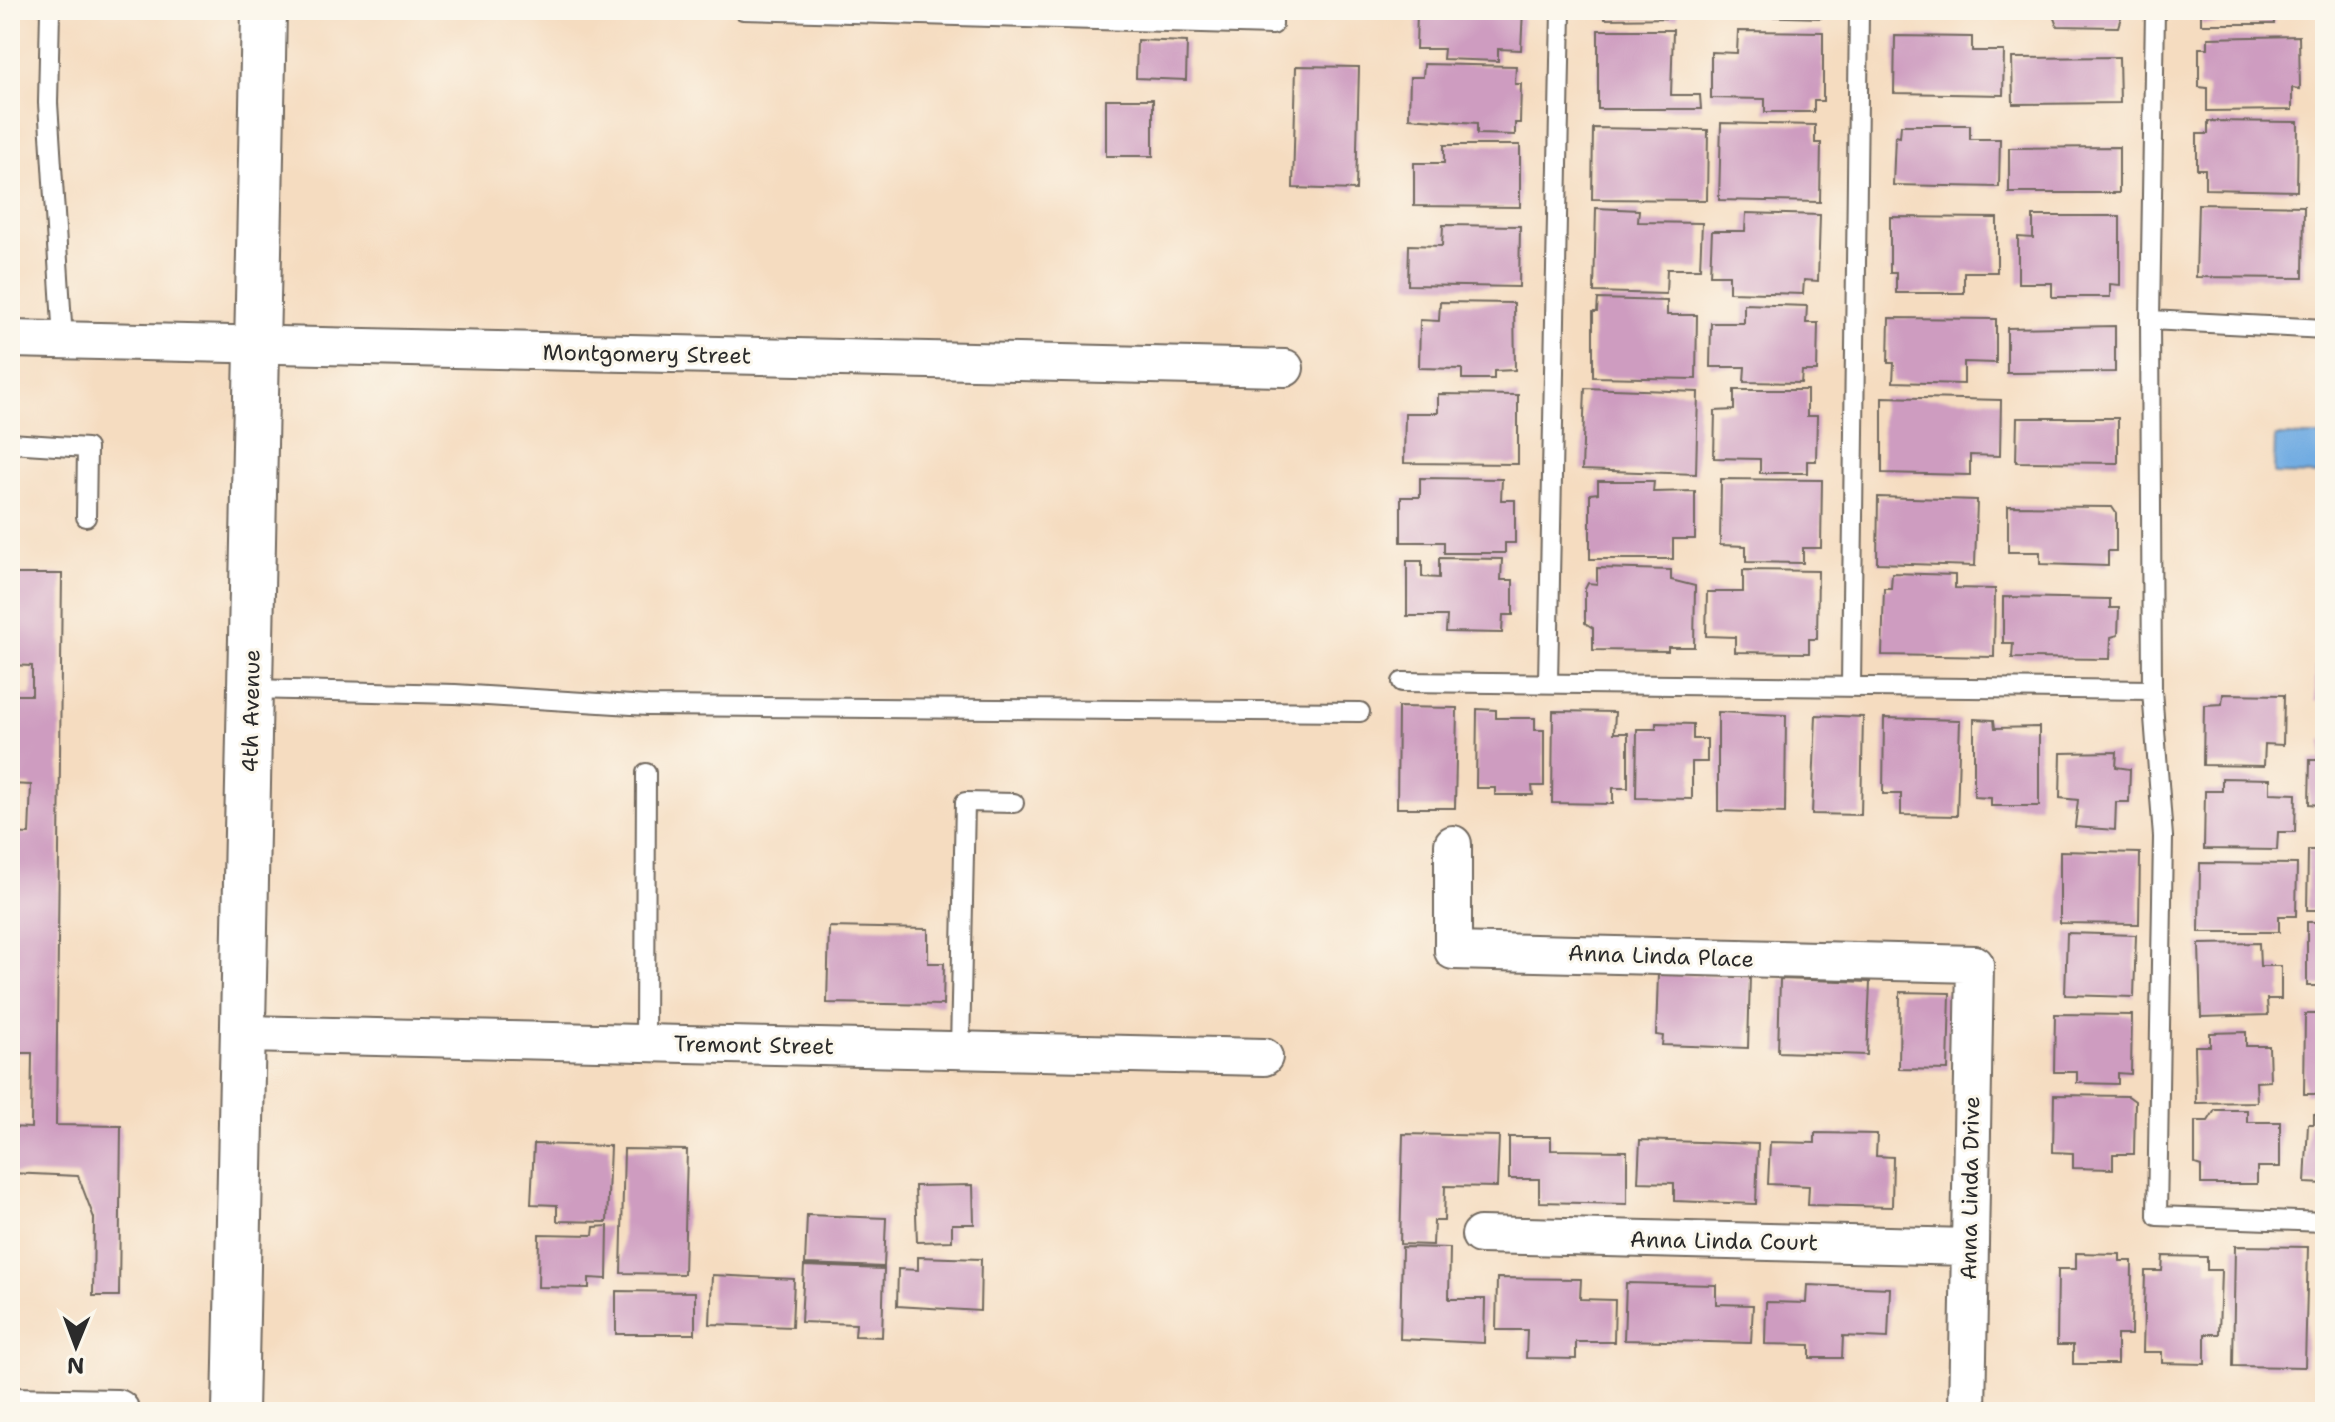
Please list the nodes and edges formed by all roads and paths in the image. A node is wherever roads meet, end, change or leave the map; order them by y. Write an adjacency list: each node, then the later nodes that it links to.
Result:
1 (50, 10): 11 (lane)
2 (264, 10): 12 (main road, 4th Avenue)
3 (743, 10): 4 (lane)
4 (1273, 10)
5 (1561, 10): 17 (lane)
6 (1859, 10): 18 (lane)
7 (2155, 10): 8 (lane)
8 (2150, 320): 9 (lane); 20 (lane)
9 (2325, 329)
10 (10, 339): 11 (street, Montgomery Street)
11 (63, 340): 12 (street, Montgomery Street)
12 (256, 345): 13 (street, Montgomery Street); 19 (main road, 4th Avenue)
13 (1285, 368)
14 (10, 443): 15 (lane)
15 (86, 517)
16 (1402, 682): 17 (lane)
17 (1548, 682): 18 (lane)
18 (1851, 686): 20 (lane)
19 (251, 689): 21 (lane); 26 (main road, 4th Avenue)
20 (2152, 690): 30 (lane)
21 (1360, 712)
22 (646, 773): 27 (lane)
23 (1014, 803): 28 (lane)
24 (1453, 844): 25 (street, Anna Linda Place)
25 (1975, 964): 32 (street, Anna Linda Drive)
26 (245, 1034): 27 (street, Tremont Street); 35 (main road, 4th Avenue)
27 (645, 1043): 28 (street, Tremont Street)
28 (960, 1050): 29 (street, Tremont Street)
29 (1264, 1057)
30 (2325, 1222)
31 (1480, 1235): 32 (street, Anna Linda Court)
32 (1968, 1247): 36 (street, Anna Linda Drive)
33 (10, 1410): 34 (main road)
34 (117, 1412)
35 (235, 1412)
36 (1967, 1412)

